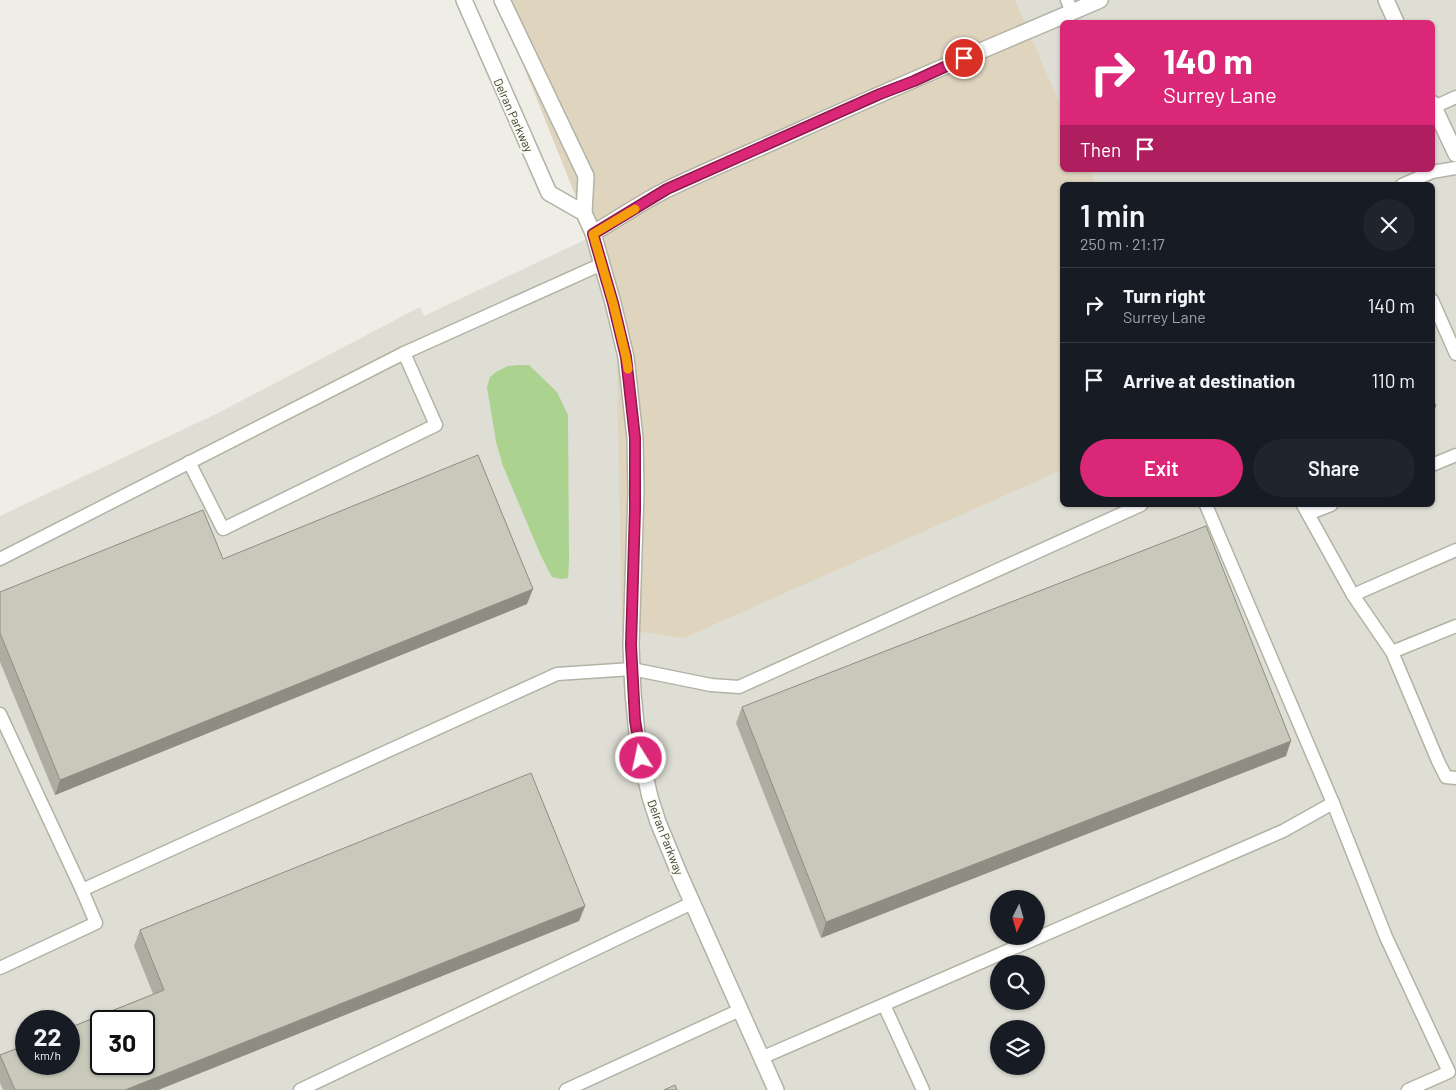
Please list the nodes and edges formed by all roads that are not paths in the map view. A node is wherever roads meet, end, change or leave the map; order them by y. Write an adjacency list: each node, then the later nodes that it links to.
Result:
1 (464, 0): 15 (street, Delran Parkway)
2 (502, 0): 15 (street, Delran Parkway)
3 (1100, 0): 5 (street)
4 (1386, 0): 6 (street)
5 (1070, 6): 16 (street)
6 (1395, 20)
7 (1456, 97): 8 (lane)
8 (1435, 104)
9 (1435, 109): 10 (street)
10 (1456, 154)
11 (1456, 168): 13 (lane)
12 (1432, 172): 14 (lane)
13 (1435, 172)
14 (1409, 182)
15 (584, 213): 16 (street, Delran Parkway)
16 (593, 234): 17 (street, Delran Parkway)
17 (602, 264): 19 (lane); 33 (street, Delran Parkway)
18 (1435, 307): 20 (lane)
19 (404, 353): 22 (lane); 22 (lane)
20 (1456, 354)
21 (1456, 455): 23 (lane)
22 (189, 462): 29 (lane)
23 (1435, 464)
24 (1137, 507): 33 (lane)
25 (1207, 507): 36 (lane)
26 (1321, 507): 27 (lane)
27 (1306, 510): 30 (lane)
28 (1456, 550): 30 (lane)
29 (0, 559)
30 (1353, 595): 32 (lane)
31 (1456, 626): 32 (lane)
32 (1392, 652): 35 (lane)
33 (632, 669): 37 (lane); 38 (street, Delran Parkway)
34 (0, 714): 37 (lane)
35 (1456, 778)
36 (1333, 802): 40 (lane); 47 (lane)
37 (82, 890): 39 (lane)
38 (692, 903): 41 (street, Delran Parkway); 43 (lane)
39 (0, 968)
40 (884, 1005): 42 (lane); 46 (lane)
41 (740, 1010): 42 (street, Delran Parkway); 44 (lane)
42 (761, 1058): 45 (street, Delran Parkway)
43 (300, 1090)
44 (566, 1090)
45 (776, 1090)
46 (923, 1090)
47 (1408, 1090)

